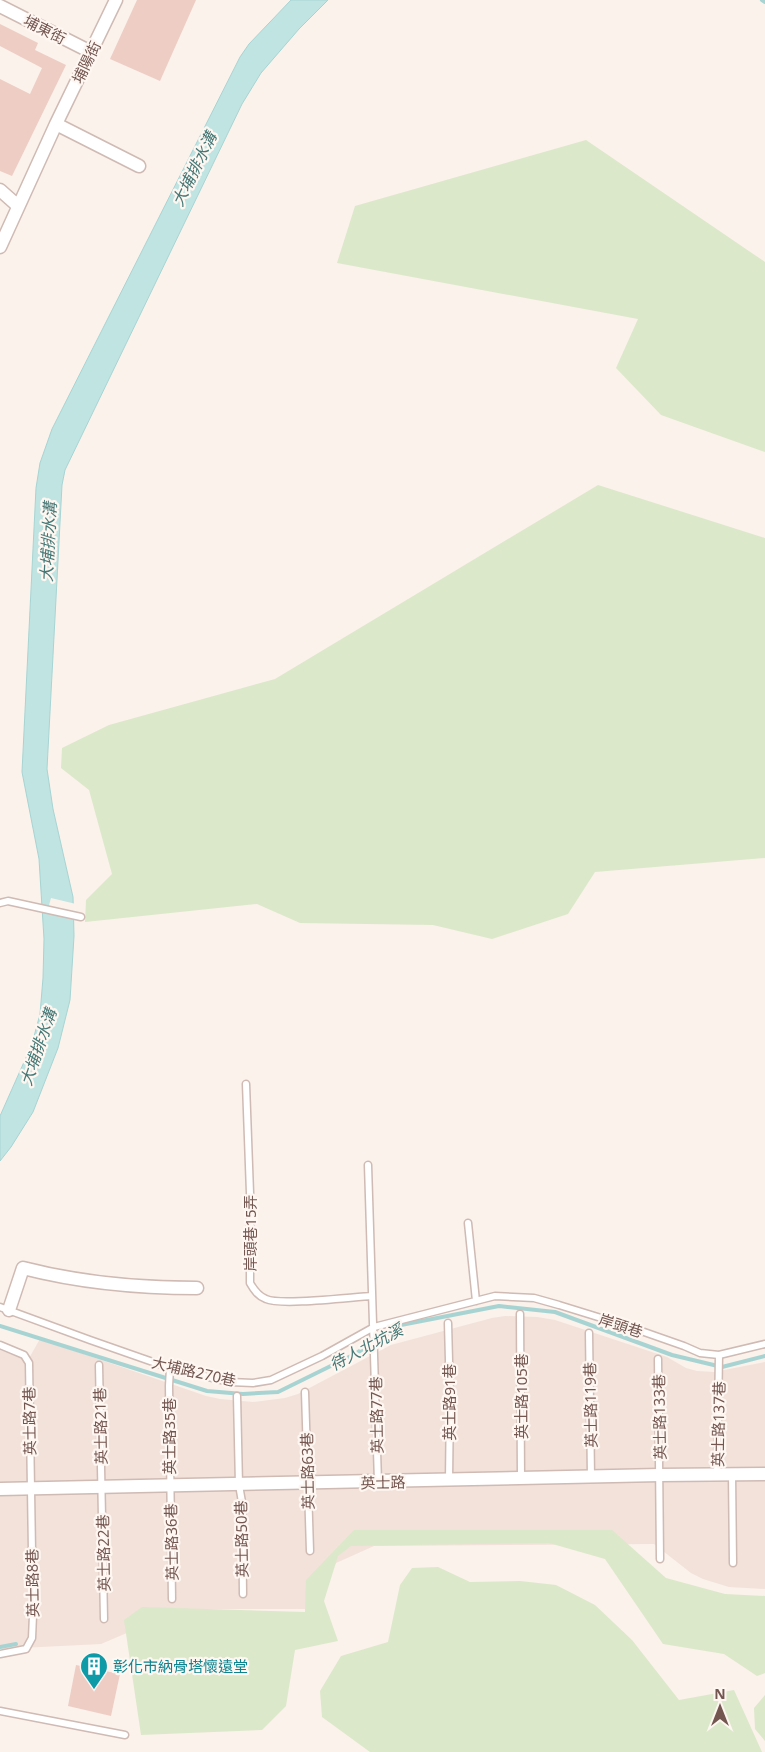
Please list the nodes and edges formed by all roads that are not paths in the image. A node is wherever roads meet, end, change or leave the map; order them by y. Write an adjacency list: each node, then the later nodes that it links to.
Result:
1 (116, 0): 3 (street, 埔陽街)
2 (0, 6): 3 (street, 埔東街)
3 (91, 52): 4 (street, 埔陽街)
4 (56, 124): 5 (street); 7 (street, 埔陽街)
5 (138, 166)
6 (0, 190): 7 (street)
7 (18, 206): 8 (street, 埔陽街)
8 (0, 247)
9 (0, 903): 10 (lane)
10 (81, 918)
11 (246, 1084): 15 (lane, 岸頭巷15弄)
12 (368, 1166): 15 (lane)
13 (468, 1223): 16 (lane)
14 (198, 1288): 17 (street, 大埔路270巷)
15 (372, 1296): 20 (lane)
16 (476, 1300): 20 (lane); 24 (lane, 岸頭巷)
17 (5, 1309): 27 (lane, 大埔路270巷)
18 (520, 1314): 35 (lane, 英士路105巷)
19 (448, 1323): 36 (lane, 英士路91巷)
20 (374, 1327): 27 (lane, 大埔路270巷); 37 (lane, 英士路77巷)
21 (589, 1333): 34 (lane, 英士路119巷)
22 (0, 1344): 42 (lane, 英士路7巷)
23 (765, 1344): 24 (lane, 岸頭巷)
24 (719, 1354): 30 (lane, 英士路137巷)
25 (658, 1359): 33 (lane, 英士路133巷)
26 (99, 1365): 41 (lane, 英士路21巷)
27 (170, 1368): 40 (lane, 英士路35巷)
28 (305, 1392): 38 (lane, 英士路63巷)
29 (236, 1396): 39 (lane, 英士路50巷)
30 (717, 1474): 31 (street, 英士路); 33 (street, 英士路)
31 (732, 1474): 32 (street, 英士路); 46 (lane)
32 (765, 1474)
33 (660, 1475): 34 (street, 英士路); 45 (lane, 英士路133巷)
34 (591, 1478): 35 (street, 英士路)
35 (521, 1479): 36 (street, 英士路)
36 (449, 1480): 37 (street, 英士路)
37 (378, 1482): 38 (street, 英士路)
38 (307, 1483): 39 (street, 英士路); 44 (lane, 英士路63巷)
39 (238, 1485): 40 (street, 英士路); 47 (lane, 英士路50巷)
40 (170, 1486): 41 (street, 英士路); 48 (lane, 英士路36巷)
41 (101, 1487): 42 (street, 英士路); 49 (lane, 英士路22巷)
42 (30, 1489): 43 (street, 英士路); 50 (lane, 英士路8巷)
43 (0, 1490)
44 (310, 1551)
45 (660, 1559)
46 (733, 1563)
47 (243, 1594)
48 (172, 1599)
49 (104, 1619)
50 (0, 1654)
51 (0, 1711): 52 (lane)
52 (125, 1735)

